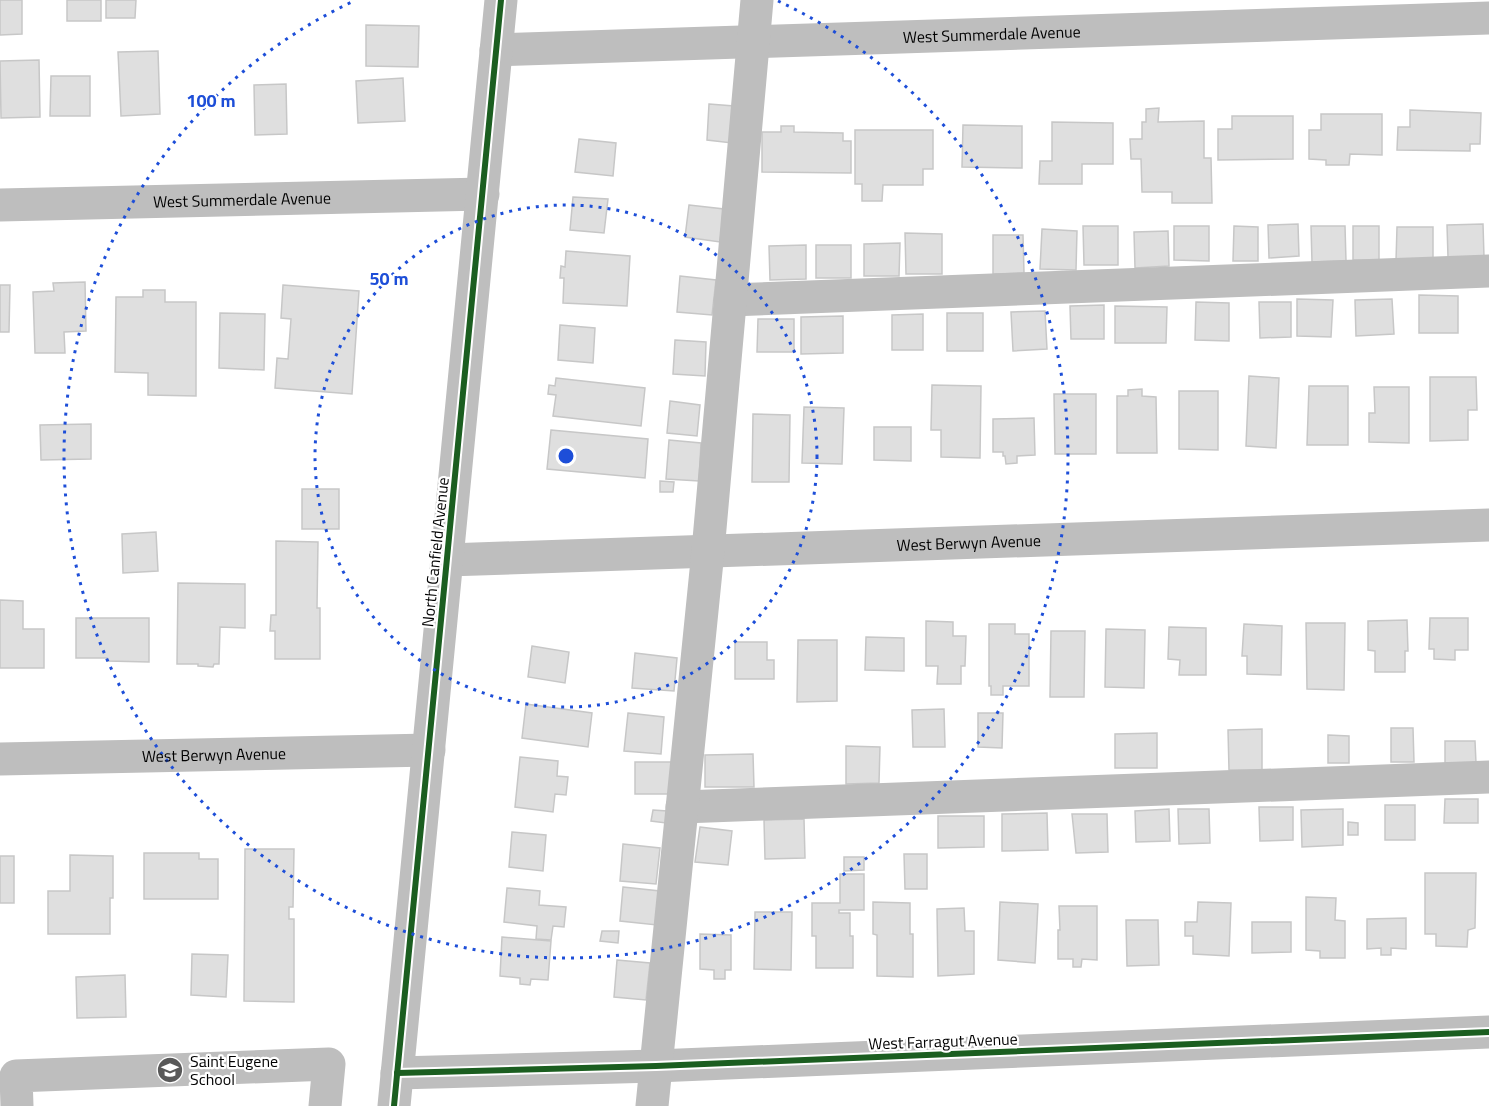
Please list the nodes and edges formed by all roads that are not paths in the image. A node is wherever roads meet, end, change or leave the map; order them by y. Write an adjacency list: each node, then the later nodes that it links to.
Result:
1 (501, 0): 5 (street, North Canfield Avenue)
2 (757, 0): 4 (street)
3 (1489, 18): 4 (street, West Summerdale Avenue)
4 (752, 42): 5 (street, West Summerdale Avenue); 9 (street)
5 (496, 50): 6 (street, North Canfield Avenue)
6 (483, 194): 7 (street, West Summerdale Avenue); 12 (street, North Canfield Avenue)
7 (0, 205)
8 (1489, 271): 9 (street)
9 (730, 300): 11 (street)
10 (1489, 525): 11 (street, West Berwyn Avenue)
11 (708, 551): 12 (street, West Berwyn Avenue); 16 (street)
12 (447, 560): 13 (street, North Canfield Avenue)
13 (429, 750): 14 (street, West Berwyn Avenue); 19 (street, North Canfield Avenue)
14 (0, 759)
15 (1489, 777): 16 (street)
16 (682, 807): 18 (street)
17 (1489, 1032): 18 (street, West Farragut Avenue)
18 (656, 1066): 19 (street, West Farragut Avenue); 23 (street)
19 (397, 1073): 22 (street, North Canfield Avenue)
20 (17, 1106): 21 (street)
21 (325, 1106)
22 (394, 1106)
23 (652, 1106)

